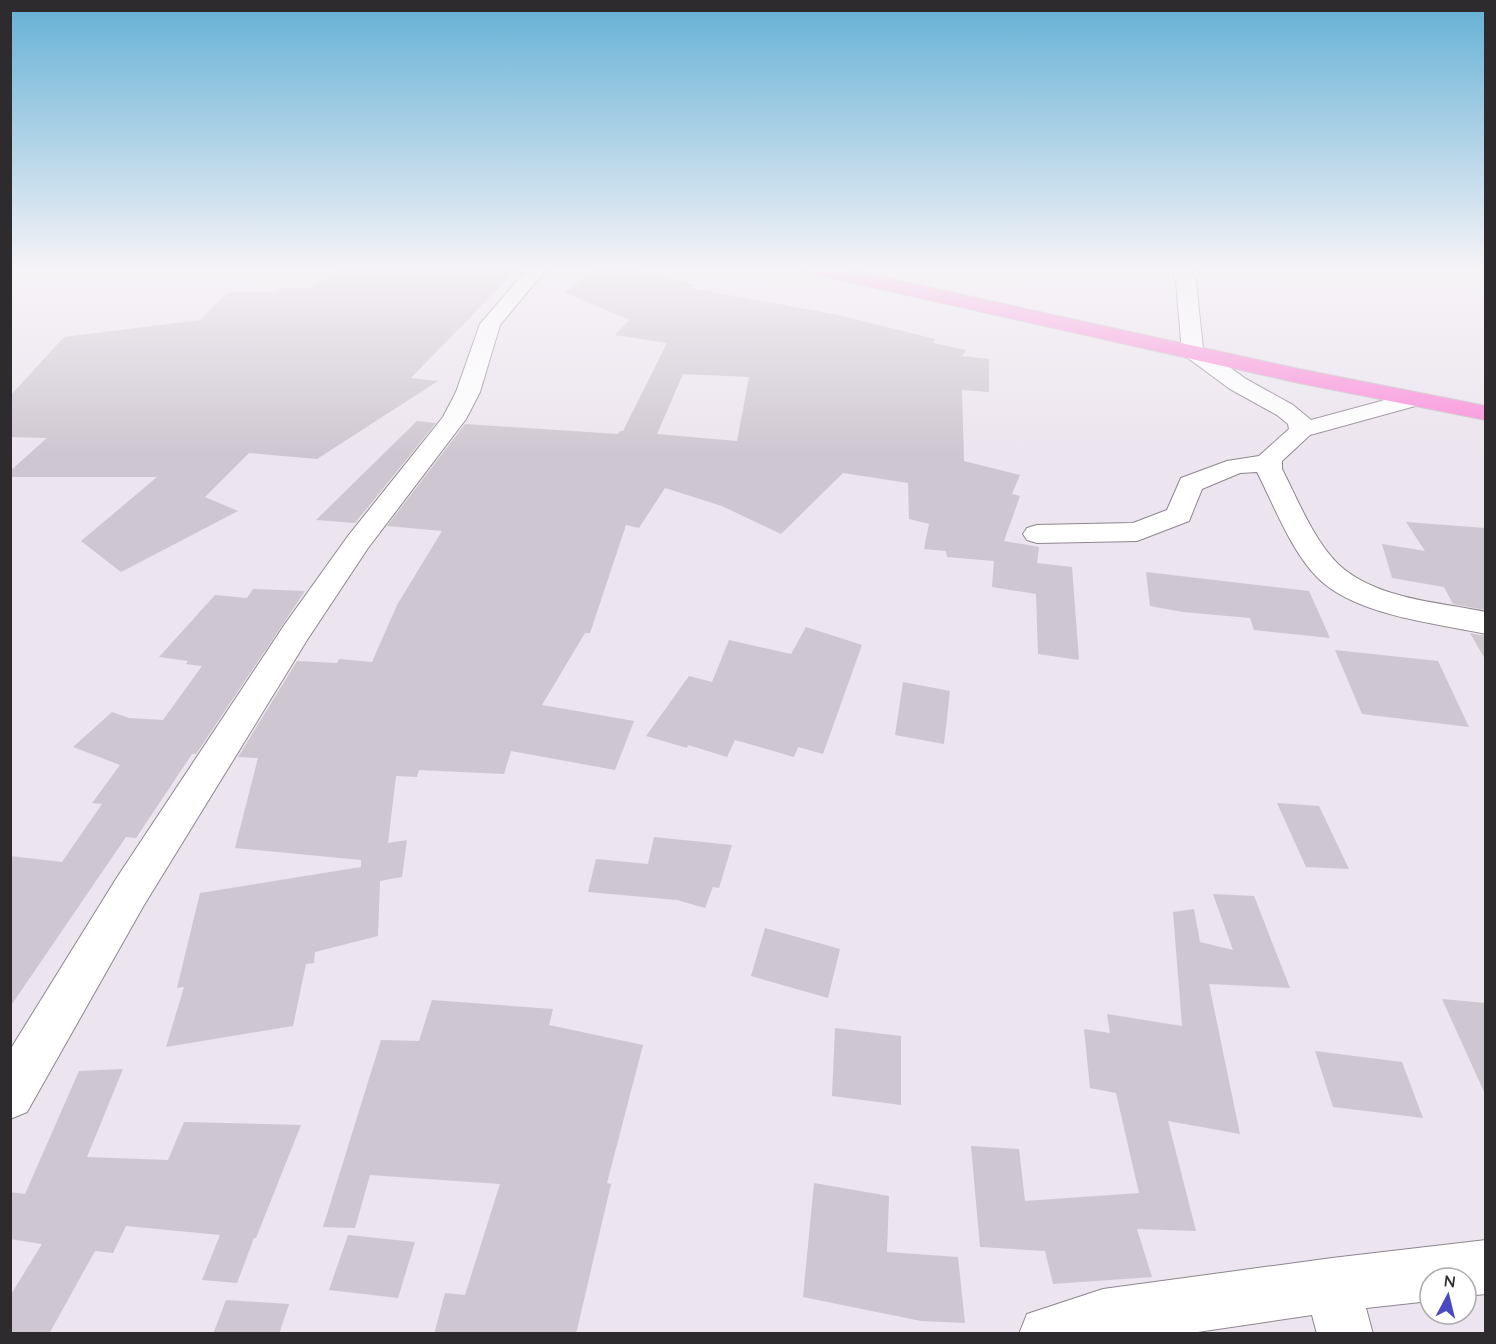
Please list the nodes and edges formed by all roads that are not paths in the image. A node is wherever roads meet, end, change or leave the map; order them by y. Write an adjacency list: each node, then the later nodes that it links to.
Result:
1 (488, 330): 11 (street)
2 (1096, 330): 4 (highway)
3 (1191, 330): 4 (street)
4 (1193, 351): 5 (highway); 7 (street)
5 (1412, 400): 6 (highway); 7 (street)
6 (1485, 413)
7 (1301, 430): 8 (street)
8 (1268, 463): 9 (street); 10 (street)
9 (1037, 534)
10 (1485, 623)
11 (10, 1095)
12 (1485, 1267): 13 (street)
13 (1338, 1309): 14 (street)
14 (1047, 1334)

